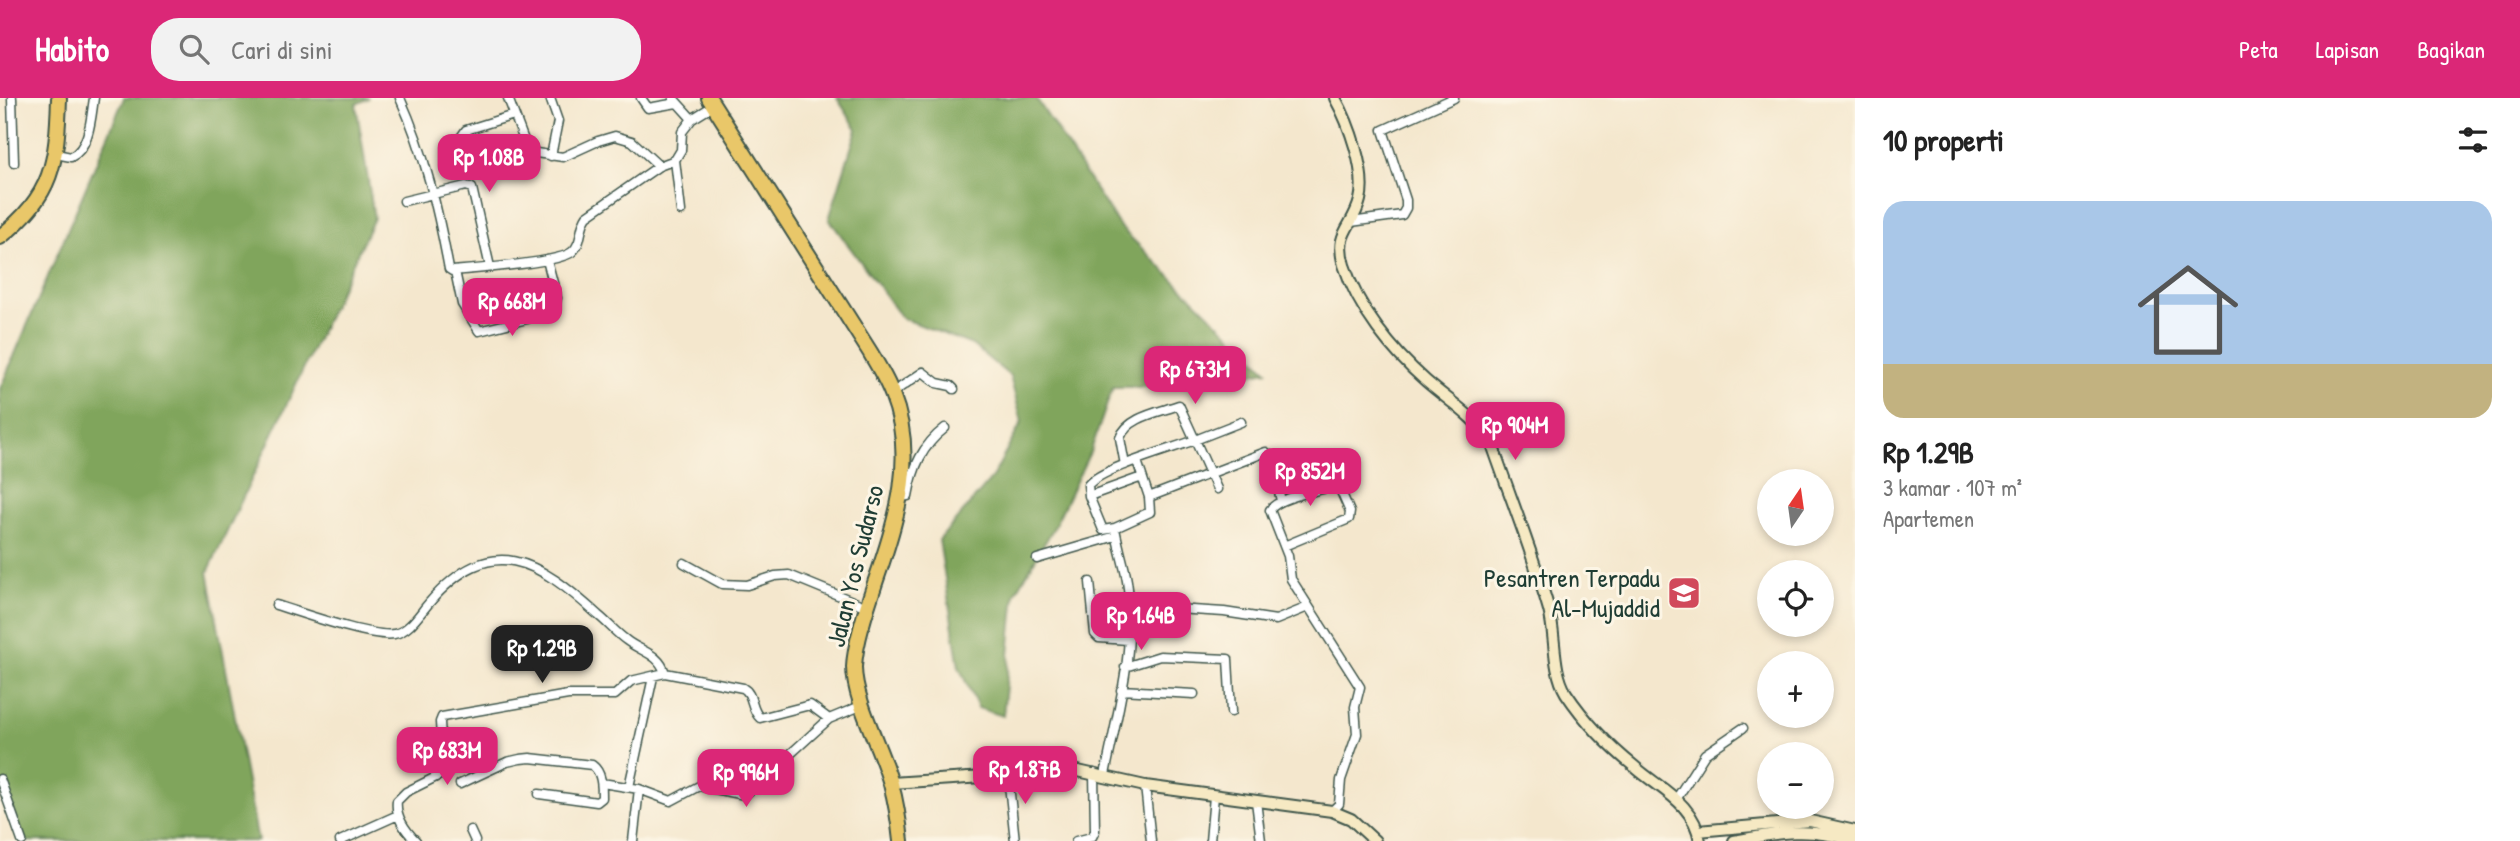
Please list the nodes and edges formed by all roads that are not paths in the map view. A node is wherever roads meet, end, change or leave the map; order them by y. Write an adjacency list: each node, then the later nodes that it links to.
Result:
1 (12, 98): 18 (street)
2 (59, 98): 15 (highway)
3 (94, 98): 15 (street)
4 (400, 98): 20 (street)
5 (508, 98): 12 (street)
6 (550, 98): 16 (street)
7 (641, 98): 10 (street)
8 (1335, 98): 23 (street)
9 (1454, 98): 23 (street)
10 (675, 101): 13 (street)
11 (711, 102): 13 (street); 29 (highway, Jalan Yos Sudarso)
12 (514, 115): 14 (street); 16 (street)
13 (692, 119): 17 (street)
14 (457, 143)
15 (56, 155): 24 (highway)
16 (551, 156): 19 (street)
17 (675, 160): 19 (street); 22 (street)
18 (14, 163)
19 (659, 166): 25 (street)
20 (434, 194): 21 (street); 26 (street); 27 (street)
21 (404, 201)
22 (681, 211)
23 (1351, 222): 72 (street)
24 (0, 237)
25 (547, 260): 26 (street); 27 (street)
26 (489, 267): 27 (street)
27 (454, 271)
28 (954, 389): 29 (street)
29 (892, 393): 39 (highway, Jalan Yos Sudarso)
30 (1241, 422): 32 (street)
31 (945, 428): 39 (street)
32 (1195, 440): 33 (street); 34 (street); 35 (street)
33 (1137, 461): 34 (street); 36 (street)
34 (1125, 465): 38 (street)
35 (1209, 473): 37 (street); 40 (street); 41 (street)
36 (1142, 477): 38 (street); 40 (street)
37 (1217, 489)
38 (1089, 496): 42 (street)
39 (901, 497): 49 (highway, Jalan Yos Sudarso)
40 (1149, 497): 42 (street)
41 (1281, 501): 43 (street); 43 (street)
42 (1115, 532): 44 (street); 48 (street)
43 (1284, 546): 50 (street)
44 (1037, 559)
45 (684, 563): 49 (street)
46 (1090, 582): 51 (street)
47 (276, 605): 53 (street)
48 (1129, 606): 50 (street); 51 (street)
49 (867, 607): 57 (highway, Jalan Yos Sudarso)
50 (1308, 607): 74 (street)
51 (1128, 639): 52 (street)
52 (1125, 667): 55 (street); 58 (street)
53 (665, 673): 54 (street); 59 (street)
54 (653, 677): 68 (street); 75 (street)
55 (1121, 690): 56 (street); 61 (street)
56 (1194, 694)
57 (863, 705): 59 (street); 65 (highway, Jalan Yos Sudarso)
58 (1231, 712)
59 (830, 719): 69 (street)
60 (1743, 728): 72 (street)
61 (1100, 774): 62 (street); 67 (street); 86 (street)
62 (1008, 775): 65 (street); 85 (street)
63 (0, 779): 79 (street)
64 (602, 783): 66 (street); 68 (street); 70 (street)
65 (891, 783): 84 (highway, Jalan Yos Sudarso)
66 (460, 784)
67 (1145, 786): 71 (street); 87 (street)
68 (629, 787): 69 (street)
69 (639, 789): 83 (street)
70 (539, 794)
71 (1214, 796): 73 (street); 88 (street)
72 (1677, 798): 78 (street)
73 (1256, 801): 74 (street); 89 (street)
74 (1332, 811): 90 (street)
75 (398, 815): 80 (street); 81 (street)
76 (470, 830): 82 (street)
77 (1855, 831): 78 (street)
78 (1699, 836)
79 (22, 841)
80 (340, 841)
81 (416, 841)
82 (475, 841)
83 (633, 841)
84 (901, 841)
85 (1015, 841)
86 (1076, 841)
87 (1151, 841)
88 (1210, 841)
89 (1261, 841)
90 (1375, 841)
91 (1734, 841): 92 (street)
92 (1855, 841)

